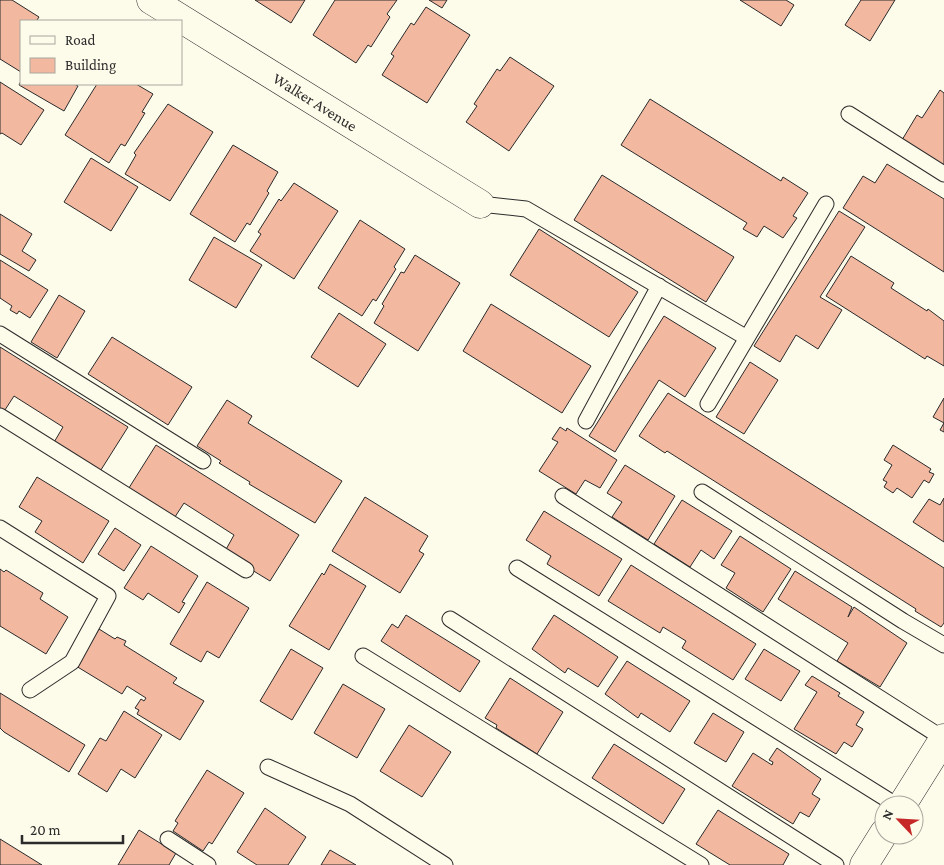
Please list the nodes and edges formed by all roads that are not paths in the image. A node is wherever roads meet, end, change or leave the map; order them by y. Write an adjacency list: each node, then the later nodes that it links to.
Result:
1 (151, 0): 4 (street, Walker Avenue)
2 (849, 114): 3 (lane)
3 (944, 174)
4 (480, 204): 6 (lane)
5 (826, 204): 8 (lane)
6 (659, 286): 8 (lane); 11 (lane)
7 (0, 334): 12 (lane)
8 (747, 338): 9 (lane)
9 (708, 404)
10 (0, 416): 17 (lane)
11 (586, 421)
12 (203, 461)
13 (702, 492): 19 (lane)
14 (563, 496): 22 (lane)
15 (0, 528): 21 (lane)
16 (517, 568): 24 (lane)
17 (246, 570)
18 (450, 618): 31 (lane)
19 (944, 645)
20 (363, 656): 30 (lane)
21 (30, 690)
22 (944, 738): 25 (street)
23 (268, 767): 29 (lane)
24 (880, 795)
25 (908, 795)
26 (168, 839): 28 (lane)
27 (876, 845): 32 (street)
28 (208, 865)
29 (445, 865)
30 (701, 865)
31 (836, 865)
32 (864, 865)

